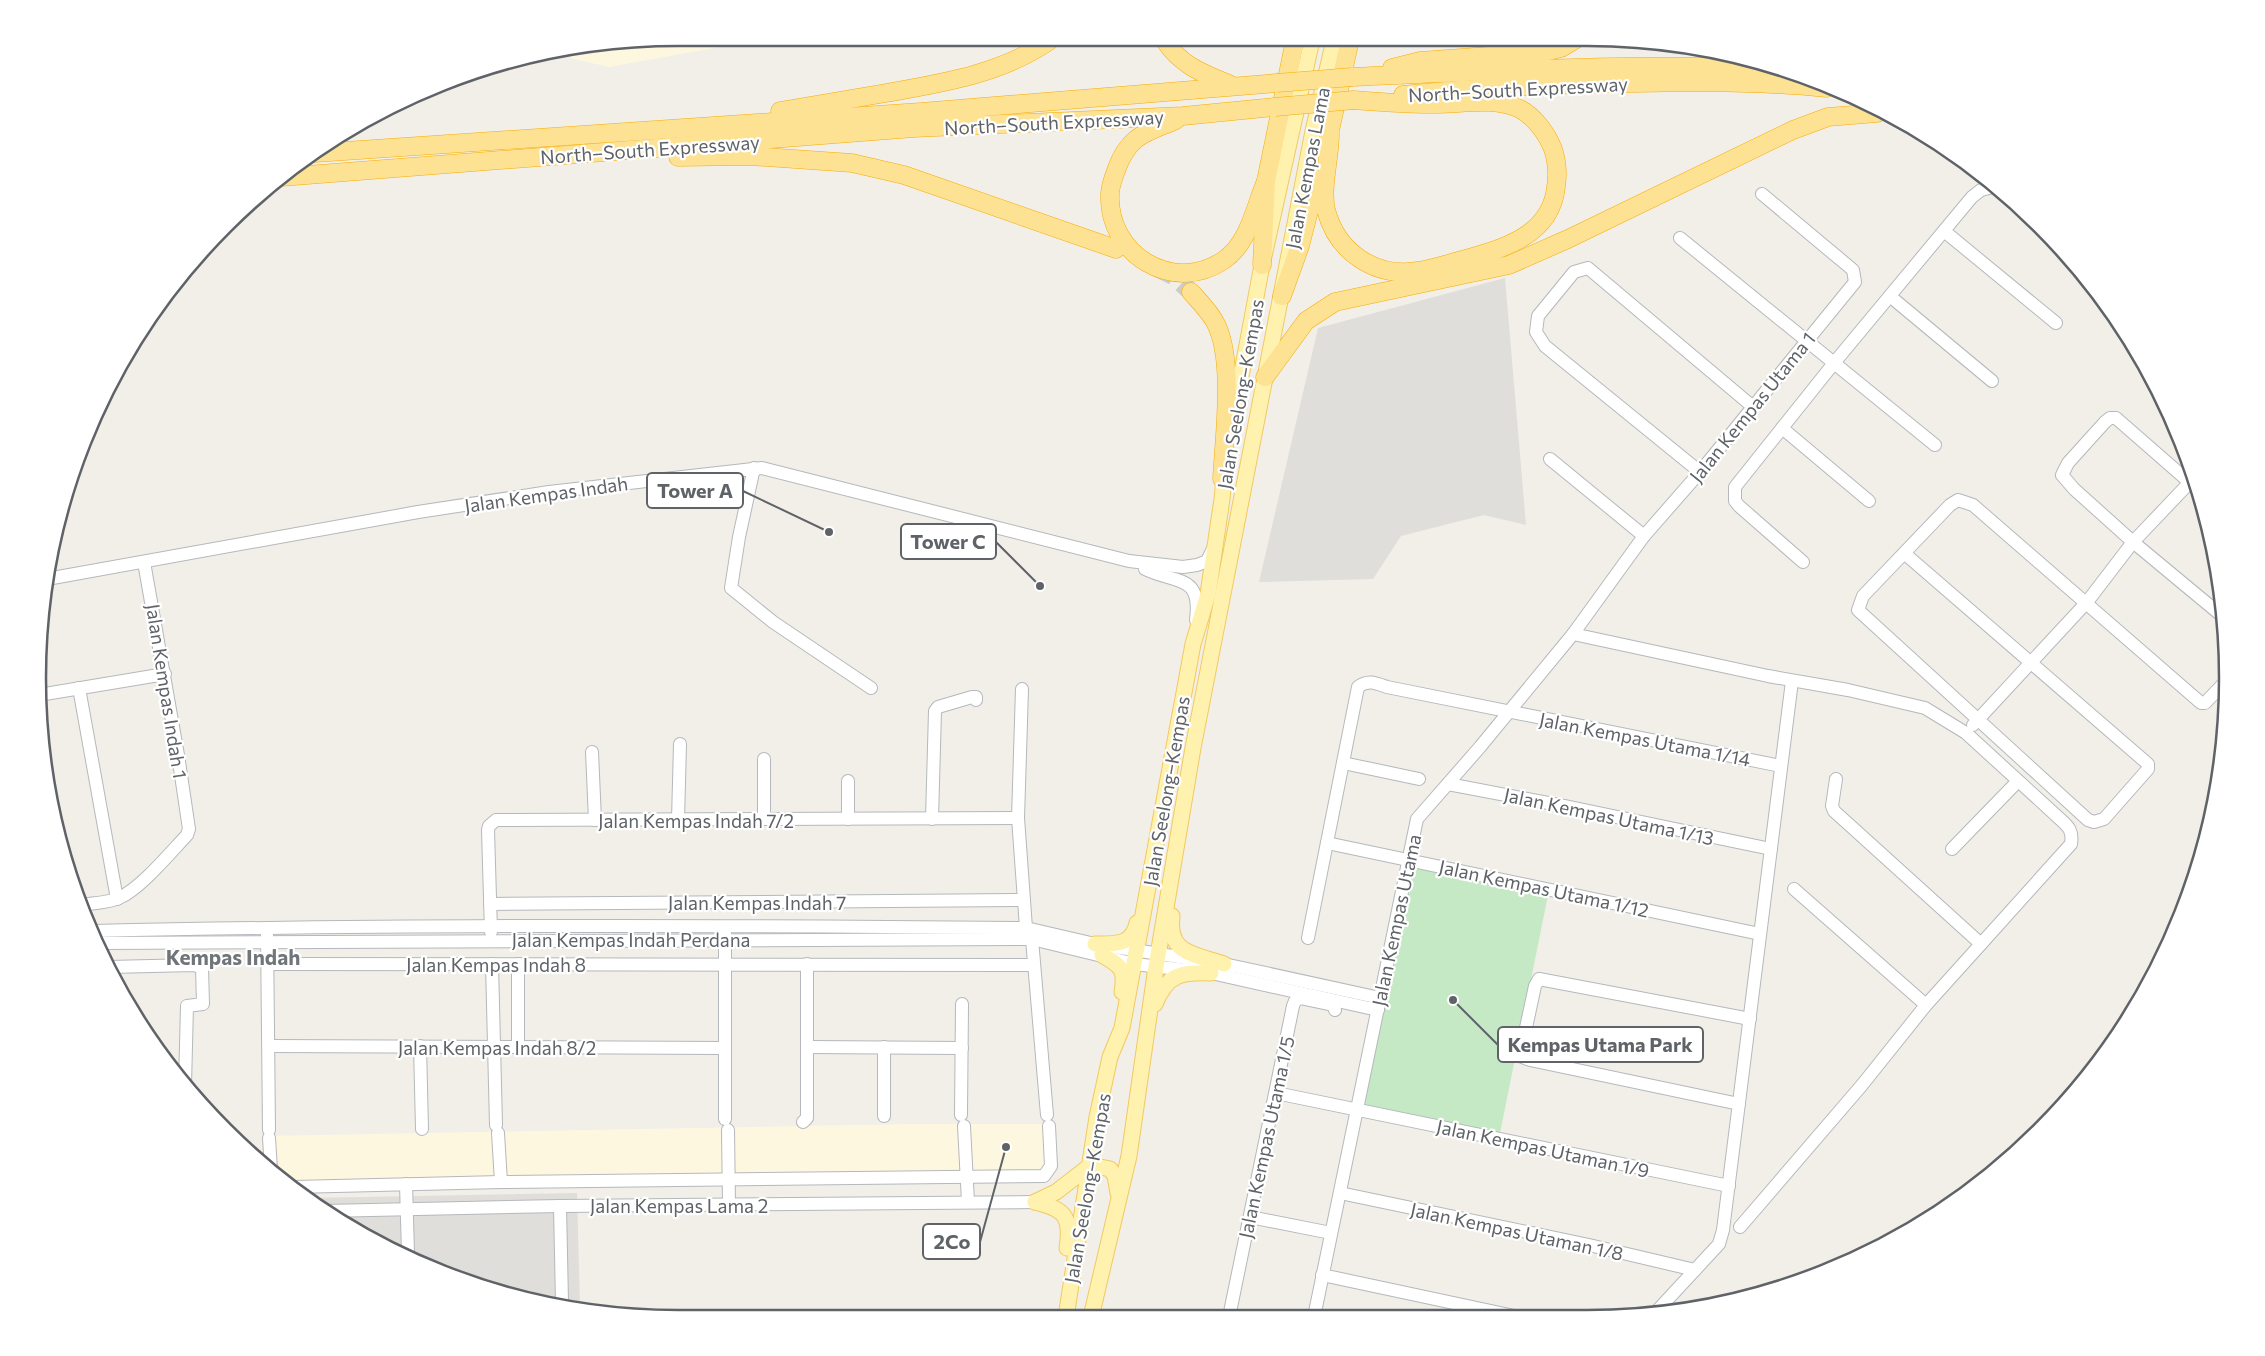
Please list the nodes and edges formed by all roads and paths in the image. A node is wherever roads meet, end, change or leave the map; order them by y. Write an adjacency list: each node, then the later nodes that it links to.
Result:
1 (1041, 46): 15 (highway)
2 (1168, 46): 10 (highway)
3 (1294, 46): 20 (highway)
4 (1311, 46): 26 (main road, Jalan Kempas Lama)
5 (1333, 46): 28 (main road, Jalan Kempas Lama)
6 (1349, 46): 16 (highway)
7 (1564, 46): 9 (highway)
8 (1748, 67): 9 (highway, North–South Expressway)
9 (1352, 77): 10 (highway, North–South Expressway, bridge)
10 (1235, 86): 15 (highway, North–South Expressway)
11 (1810, 87): 12 (highway, North–South Expressway)
12 (1354, 100): 14 (highway, North–South Expressway, bridge); 16 (highway)
13 (1871, 114): 33 (highway)
14 (1183, 116): 18 (highway, North–South Expressway); 20 (highway)
15 (704, 126): 17 (highway, North–South Expressway)
16 (1330, 134): 28 (highway)
17 (328, 152)
18 (549, 156): 19 (highway, North–South Expressway); 25 (highway)
19 (294, 176)
20 (1266, 181): 26 (highway)
21 (1986, 188): 23 (street)
22 (1762, 194): 31 (street, Jalan Kempas Utama 1)
23 (1944, 231): 29 (street); 30 (street)
24 (1680, 238): 31 (street)
25 (1116, 249)
26 (1262, 265): 42 (main road, Jalan Seelong–Kempas)
27 (1191, 292): 42 (highway)
28 (1282, 296): 33 (main road, Jalan Seelong–Kempas)
29 (1891, 297): 32 (street); 34 (street)
30 (2056, 323)
31 (1806, 340): 32 (street); 35 (street, Jalan Kempas Utama 1)
32 (1834, 363): 36 (street); 37 (street)
33 (1265, 377): 70 (main road, Jalan Seelong–Kempas)
34 (1992, 381)
35 (1752, 406): 40 (street, Jalan Kempas Utama 1); 40 (street)
36 (1782, 428): 44 (street); 51 (street)
37 (1935, 445)
38 (1550, 459): 45 (street)
39 (754, 468): 49 (street, Jalan Kempas Indah); 50 (street, Jalan Kempas Indah); 61 (street)
40 (1700, 472): 45 (street, Jalan Kempas Utama 1)
41 (2186, 478): 47 (street)
42 (1222, 479): 46 (main road, Jalan Seelong–Kempas)
43 (2189, 486): 47 (street)
44 (1868, 501)
45 (1644, 536): 55 (street, Jalan Kempas Utama)
46 (1216, 540): 49 (street); 56 (main road, Jalan Seelong–Kempas)
47 (2133, 542): 53 (street); 54 (street)
48 (1904, 552): 53 (street); 57 (street); 67 (street)
49 (1129, 561): 56 (street)
50 (144, 562): 52 (street, Jalan Kempas Indah); 58 (street, Jalan Kempas Indah 1)
51 (1803, 562)
52 (55, 578)
53 (2087, 602): 57 (street); 63 (street)
54 (2214, 609)
55 (1573, 634): 59 (street); 66 (street, Jalan Kempas Utama)
56 (1193, 644): 89 (main road, Jalan Seelong–Kempas)
57 (2032, 661): 67 (street); 67 (street)
58 (165, 674): 60 (street); 92 (street, Jalan Kempas Indah 1)
59 (1792, 681): 68 (street); 74 (street)
60 (79, 688): 64 (street); 92 (street)
61 (871, 688)
62 (1022, 689): 80 (street)
63 (2218, 689)
64 (47, 693)
65 (976, 700): 83 (street)
66 (1508, 711): 73 (street, Jalan Kempas Utama 1/14); 74 (street, Jalan Kempas Utama 1/14); 79 (street, Jalan Kempas Utama)
67 (1979, 719): 68 (street)
68 (1966, 733): 78 (street)
69 (680, 744): 85 (street)
70 (1193, 748): 110 (main road, Jalan Seelong–Kempas); 116 (main road)
71 (592, 752): 84 (street)
72 (764, 760): 81 (street)
73 (1343, 763): 76 (street); 86 (street)
74 (1781, 766): 87 (street)
75 (1836, 778): 107 (street)
76 (1420, 779)
77 (848, 781): 82 (street)
78 (2018, 781): 88 (street); 107 (street)
79 (1448, 784): 87 (street, Jalan Kempas Utama 1/13); 90 (street, Jalan Kempas Utama)
80 (1018, 818): 83 (street, Jalan Kempas Indah 7/2); 93 (street)
81 (764, 819): 82 (street, Jalan Kempas Indah 7/2); 85 (street, Jalan Kempas Indah 7/2)
82 (848, 819): 83 (street, Jalan Kempas Indah 7/2)
83 (932, 819)
84 (595, 820): 85 (street, Jalan Kempas Indah 7/2); 95 (street, Jalan Kempas Indah 7/2)
85 (678, 820)
86 (1327, 843): 90 (street, Jalan Kempas Utama 1/12); 101 (street)
87 (1771, 849): 100 (street)
88 (1952, 849)
89 (1153, 858): 108 (main road); 109 (main road, Jalan Seelong–Kempas)
90 (1409, 859): 100 (street, Jalan Kempas Utama 1/12); 121 (street, Jalan Kempas Utama)
91 (1794, 889): 122 (street)
92 (117, 899): 94 (street)
93 (1024, 900): 95 (street, Jalan Kempas Indah 7); 99 (street)
94 (88, 903)
95 (490, 904): 96 (street, Jalan Kempas Indah 7/2)
96 (491, 925): 97 (street, Jalan Kempas Indah Perdana); 98 (street, Jalan Kempas Indah Perdana); 105 (street, Jalan Kempas Indah 7/2)
97 (725, 925): 99 (street, Jalan Kempas Indah Perdana); 106 (street)
98 (267, 926): 102 (street, Jalan Kempas Indah Perdana); 104 (street)
99 (1029, 934): 106 (street, Jalan Kempas Indah Perdana); 108 (street); 117 (street)
100 (1760, 934): 124 (street)
101 (1308, 938)
102 (103, 940)
103 (103, 940): 104 (street, Jalan Kempas Indah Perdana)
104 (267, 940): 105 (street, Jalan Kempas Indah Perdana); 111 (street)
105 (491, 940): 106 (street, Jalan Kempas Indah Perdana)
106 (725, 940): 114 (street)
107 (1981, 944): 122 (street)
108 (1099, 949): 109 (street); 134 (main road)
109 (1136, 958): 110 (street); 134 (main road, Jalan Seelong–Kempas)
110 (1157, 961): 116 (street); 119 (street); 125 (main road, Jalan Seelong–Kempas)
111 (268, 964): 112 (street, Jalan Kempas Indah 8); 126 (street)
112 (492, 964): 113 (street, Jalan Kempas Indah 8); 128 (street)
113 (518, 964): 114 (street, Jalan Kempas Indah 8); 129 (street)
114 (725, 964): 115 (street, Jalan Kempas Indah 8); 132 (street)
115 (807, 964): 117 (street, Jalan Kempas Indah 8); 130 (street)
116 (1224, 964): 121 (street)
117 (1033, 965): 144 (street)
118 (116, 967): 135 (street)
119 (1211, 973): 121 (street); 125 (main road)
120 (962, 1004): 133 (street)
121 (1379, 1004): 138 (street, Jalan Kempas Utama)
122 (1926, 1005): 159 (street)
123 (1336, 1010): 136 (street, Jalan Kempas Utama 1/5)
124 (1750, 1019): 137 (street); 137 (street)
125 (1148, 1024): 151 (main road, Jalan Seelong–Kempas)
126 (269, 1046): 127 (street, Jalan Kempas Indah 8/2); 142 (street)
127 (420, 1046): 128 (street, Jalan Kempas Indah 8/2); 141 (street)
128 (494, 1047): 129 (street, Jalan Kempas Indah 8/2); 146 (street)
129 (518, 1047): 132 (street, Jalan Kempas Indah 8/2)
130 (808, 1047): 131 (street); 140 (street)
131 (884, 1047): 133 (street); 139 (street)
132 (725, 1048): 145 (street)
133 (962, 1048): 144 (street)
134 (1110, 1058): 143 (main road, Jalan Seelong–Kempas)
135 (185, 1073)
136 (1276, 1093): 138 (street, Jalan Kempas Utaman 1/9); 158 (street, Jalan Kempas Utama 1/5)
137 (1739, 1104): 148 (street)
138 (1357, 1110): 148 (street, Jalan Kempas Utaman 1/9); 150 (street, Jalan Kempas Utama)
139 (884, 1116)
140 (804, 1122)
141 (422, 1129)
142 (271, 1161)
143 (1091, 1165): 151 (main road); 153 (main road); 167 (main road, Jalan Seelong–Kempas)
144 (967, 1176): 145 (street); 152 (street)
145 (729, 1180): 146 (street); 154 (street)
146 (500, 1182): 147 (street)
147 (406, 1184): 149 (street); 156 (street)
148 (1729, 1186): 162 (street)
149 (304, 1187)
150 (1340, 1193): 160 (street, Jalan Kempas Utama); 162 (street, Jalan Kempas Utaman 1/8)
151 (1118, 1197): 168 (main road, Jalan Seelong–Kempas)
152 (968, 1202): 153 (street, Jalan Kempas Lama 2); 154 (street, Jalan Kempas Lama 2)
153 (1035, 1202): 166 (main road)
154 (728, 1204): 155 (street, Jalan Kempas Lama 2)
155 (560, 1206): 156 (street, Jalan Kempas Lama 2); 164 (street)
156 (407, 1210): 157 (street, Jalan Kempas Lama 2); 161 (street)
157 (339, 1211)
158 (1250, 1217): 160 (street); 169 (street, Jalan Kempas Utama 1/5)
159 (1740, 1227)
160 (1331, 1233): 163 (street, Jalan Kempas Utama)
161 (408, 1249)
162 (1695, 1270): 165 (street)
163 (1322, 1276): 170 (street, Jalan Kempas Utama); 171 (street)
164 (562, 1299)
165 (1663, 1305)
166 (1066, 1310)
167 (1067, 1310)
168 (1093, 1310)
169 (1230, 1310)
170 (1315, 1310)
171 (1485, 1310)

